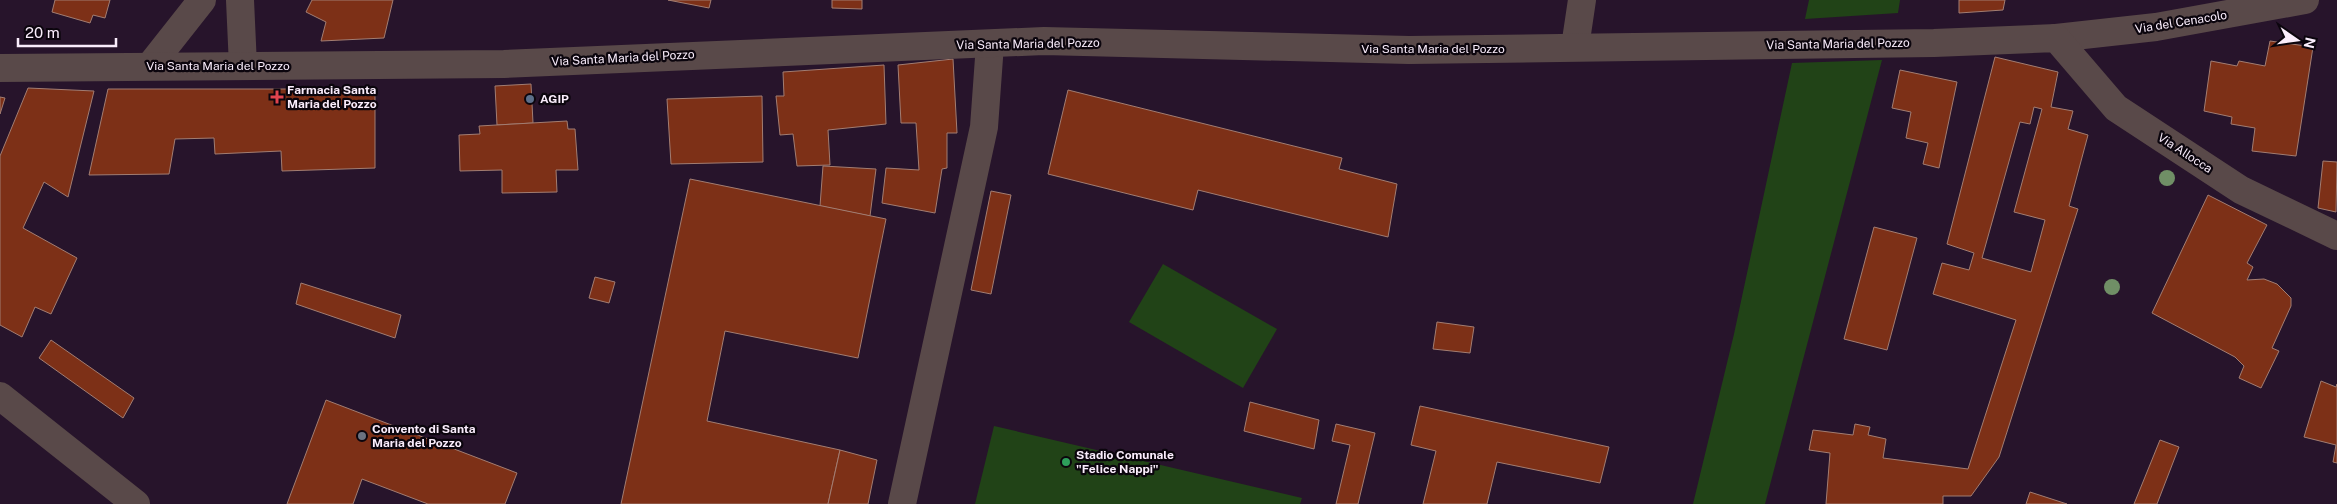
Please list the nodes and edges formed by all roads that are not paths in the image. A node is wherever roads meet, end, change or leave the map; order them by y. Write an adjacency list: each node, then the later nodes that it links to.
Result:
1 (202, 0): 8 (street)
2 (240, 0): 9 (street)
3 (1582, 0): 7 (street)
4 (2305, 0): 5 (street, Via del Cenacolo)
5 (2056, 38): 7 (street, Via Santa Maria del Pozzo); 11 (street, Via Allocca)
6 (990, 44): 7 (street, Via Santa Maria del Pozzo); 9 (street, Via Santa Maria del Pozzo); 14 (street)
7 (1575, 48)
8 (150, 66): 9 (street, Via Santa Maria del Pozzo); 10 (street, Via Santa Maria del Pozzo)
9 (242, 66)
10 (0, 68)
11 (2337, 236)
12 (0, 396): 13 (street)
13 (136, 504)
14 (902, 504)

